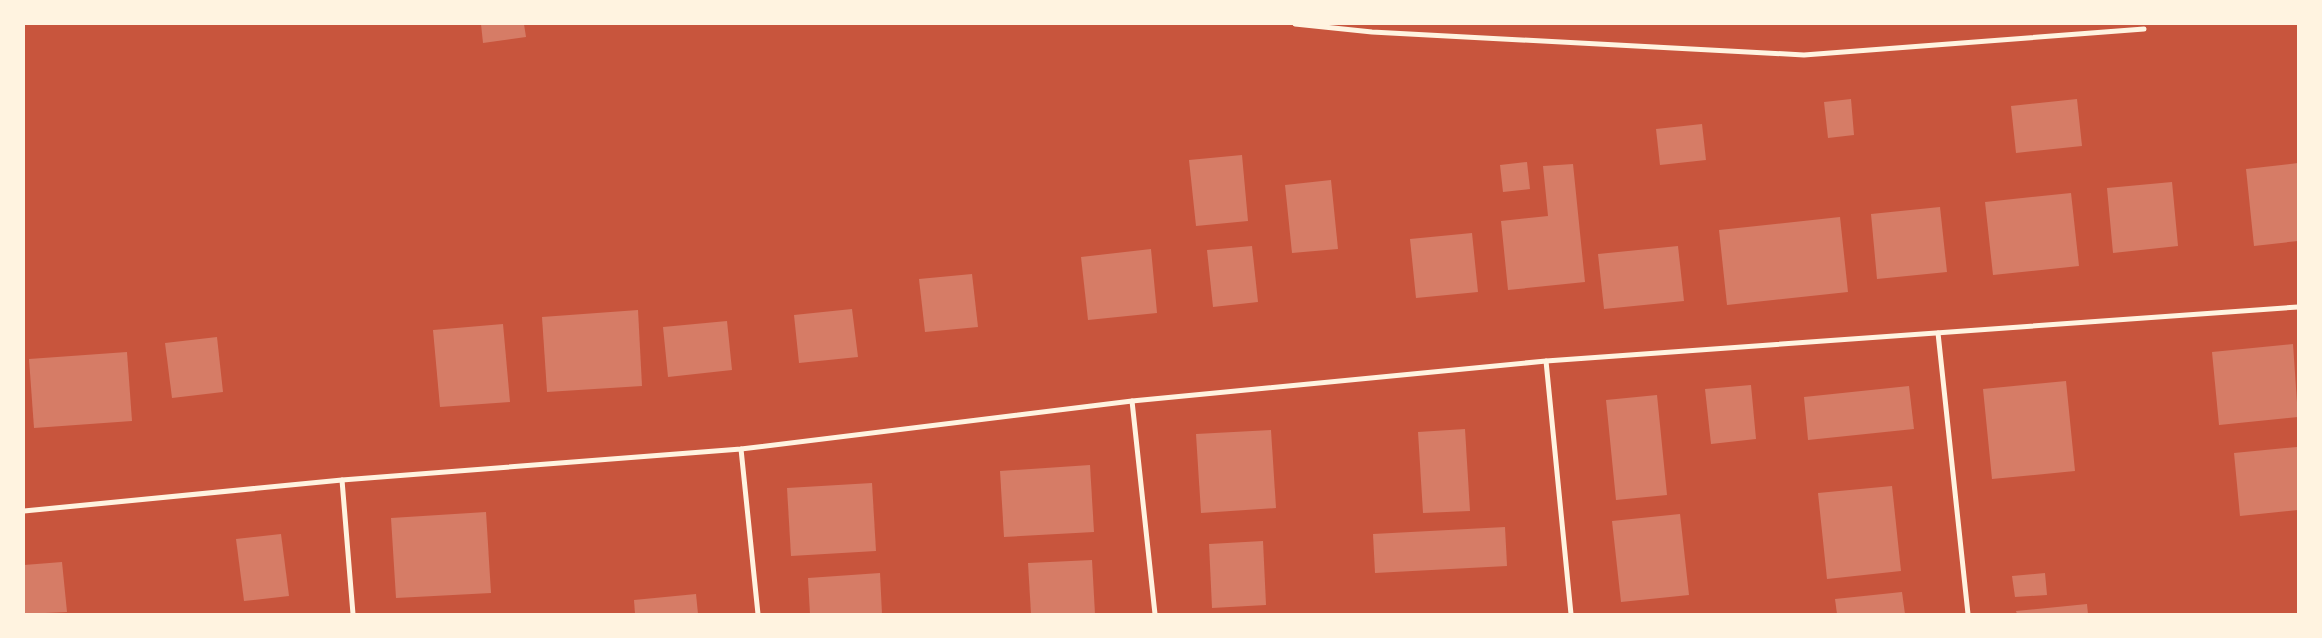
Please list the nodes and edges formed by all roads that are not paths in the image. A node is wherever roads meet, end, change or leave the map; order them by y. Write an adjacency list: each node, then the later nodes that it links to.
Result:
1 (1295, 24): 2 (street)
2 (2144, 28)
3 (2298, 308): 4 (street)
4 (1938, 333): 5 (street); 14 (street)
5 (1546, 361): 6 (street); 13 (street)
6 (1132, 401): 7 (street); 12 (street)
7 (741, 449): 8 (street); 11 (street)
8 (342, 480): 9 (street); 10 (street)
9 (24, 511)
10 (352, 614)
11 (758, 614)
12 (1155, 614)
13 (1571, 614)
14 (1968, 614)

